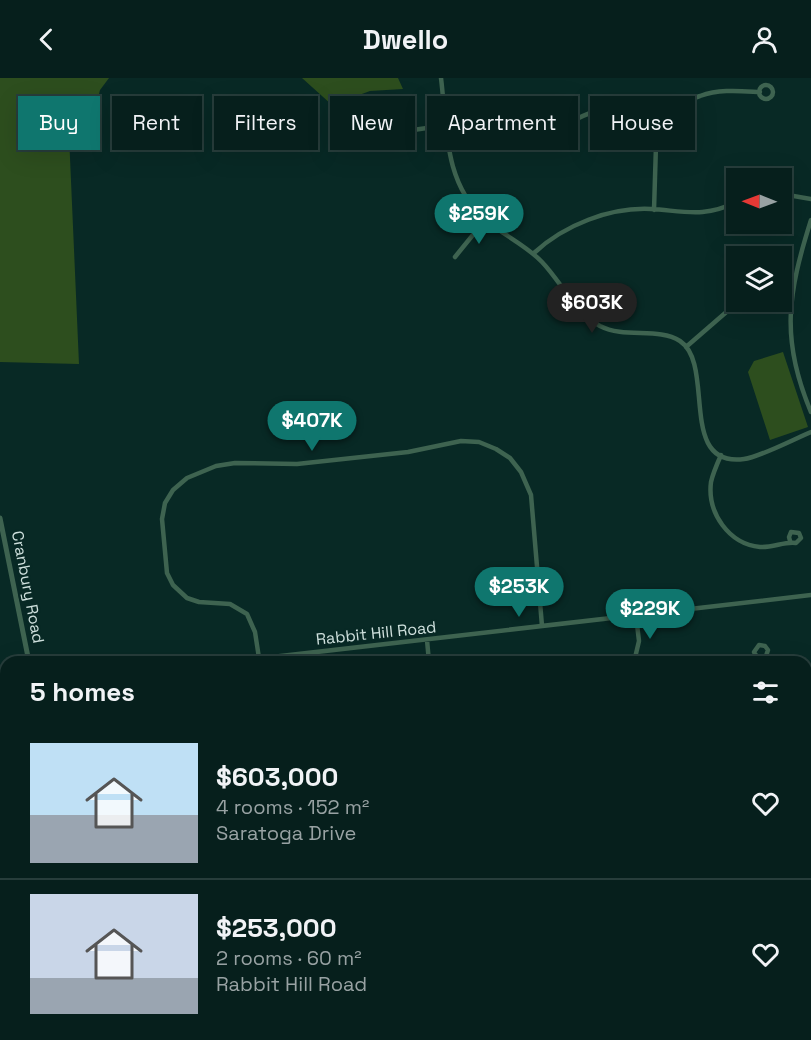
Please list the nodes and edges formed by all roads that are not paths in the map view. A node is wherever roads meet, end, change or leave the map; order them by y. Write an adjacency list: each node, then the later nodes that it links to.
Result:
1 (441, 78): 3 (street)
2 (760, 92): 4 (street)
3 (443, 96)
4 (695, 100)
5 (449, 150): 11 (street)
6 (656, 150): 10 (street)
7 (792, 196): 8 (street)
8 (811, 199)
9 (726, 207): 10 (street)
10 (654, 210): 13 (street)
11 (485, 220): 13 (street); 14 (street)
12 (811, 220): 17 (street)
13 (534, 253): 16 (street)
14 (455, 257)
15 (726, 312): 16 (street)
16 (686, 347): 19 (street)
17 (811, 412)
18 (811, 432): 19 (street)
19 (721, 455): 21 (street)
20 (0, 518): 26 (street, Cranbury Road)
21 (790, 541)
22 (811, 595): 23 (street, Rabbit Hill Road)
23 (636, 616): 24 (street, Rabbit Hill Road); 30 (street)
24 (542, 626): 25 (street, Rabbit Hill Road); 27 (street)
25 (427, 640): 28 (street, Rabbit Hill Road); 29 (street)
26 (27, 656)
27 (259, 656)
28 (278, 656)
29 (428, 656)
30 (636, 656)

